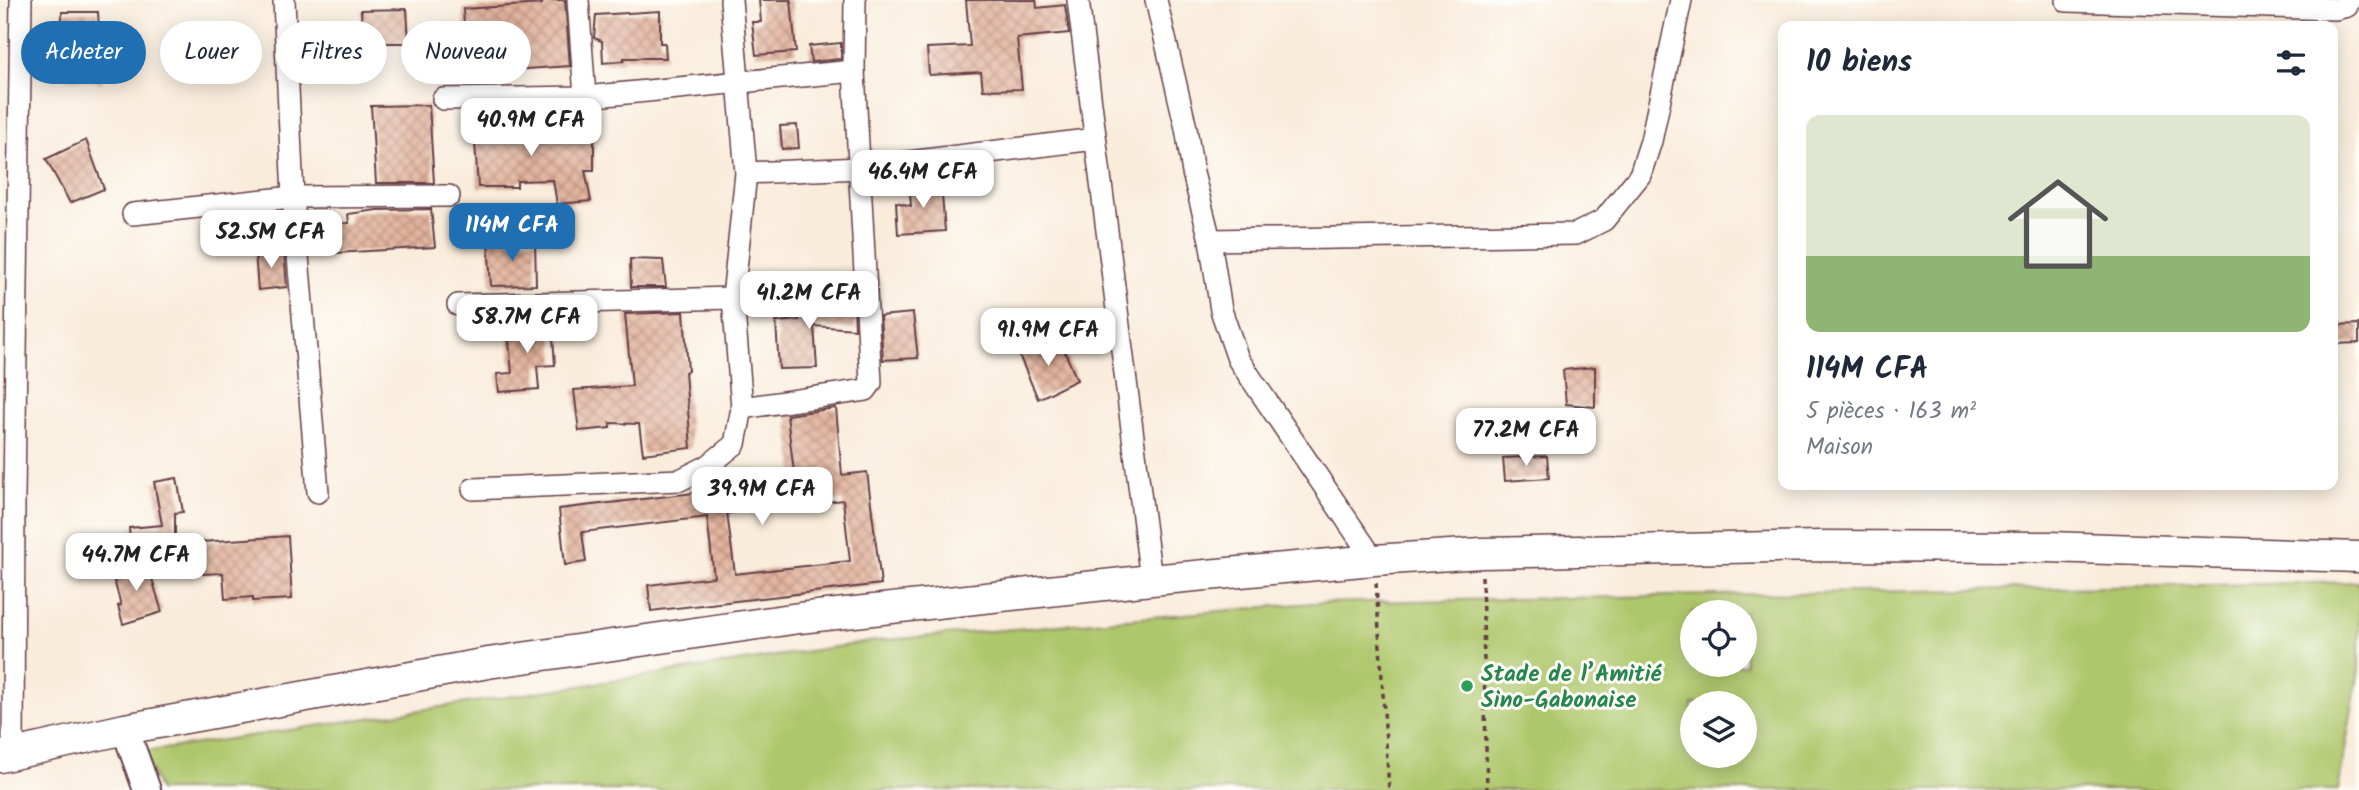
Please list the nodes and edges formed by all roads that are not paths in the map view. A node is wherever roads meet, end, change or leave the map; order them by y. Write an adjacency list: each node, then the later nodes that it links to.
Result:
1 (21, 0): 16 (street)
2 (285, 0): 20 (street)
3 (578, 0): 13 (street)
4 (731, 0): 12 (street)
5 (855, 0): 11 (street)
6 (1078, 0): 15 (street)
7 (1156, 0): 22 (street)
8 (1681, 0): 22 (street)
9 (2349, 0): 10 (street)
10 (2067, 1)
11 (854, 71): 12 (street); 17 (street)
12 (739, 81): 13 (street); 18 (street)
13 (584, 97): 14 (street)
14 (443, 99)
15 (1095, 139): 17 (street); 30 (street)
16 (10, 166): 32 (street)
17 (860, 168): 18 (street); 25 (street)
18 (746, 173): 23 (street)
19 (449, 196): 20 (street)
20 (293, 197): 21 (street); 27 (street)
21 (133, 214)
22 (1210, 240): 29 (street)
23 (733, 298): 24 (street); 25 (street)
24 (458, 305)
25 (742, 408): 26 (street)
26 (473, 489)
27 (318, 492)
28 (2359, 557): 29 (main road)
29 (1374, 560): 30 (main road)
30 (1151, 580): 31 (main road)
31 (125, 729): 32 (main road); 33 (street)
32 (7, 756)
33 (147, 790)

